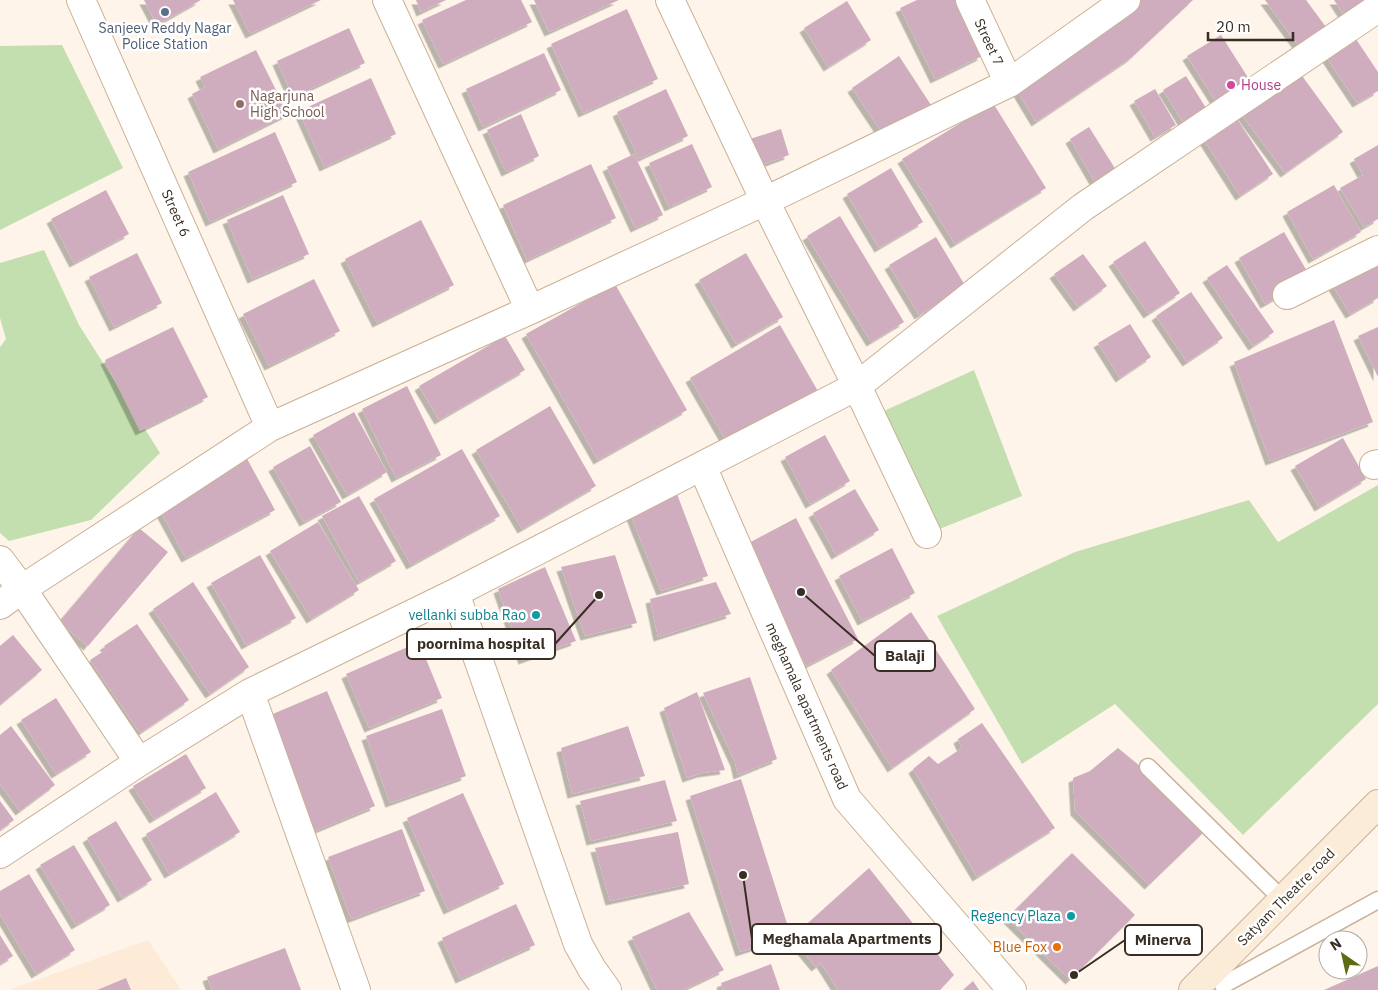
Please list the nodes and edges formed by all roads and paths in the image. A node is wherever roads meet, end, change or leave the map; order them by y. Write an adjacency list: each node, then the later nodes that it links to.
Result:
1 (81, 0): 13 (street, Street 6)
2 (387, 0): 11 (street)
3 (670, 0): 8 (street)
4 (970, 0): 7 (street, Street 7)
5 (1126, 0): 7 (street)
6 (1378, 8): 12 (street)
7 (1009, 83): 8 (street)
8 (765, 201): 11 (street); 12 (street)
9 (1378, 250): 10 (street)
10 (1287, 295)
11 (530, 310): 13 (street)
12 (857, 386): 14 (street); 15 (street)
13 (270, 427): 17 (street)
14 (702, 466): 18 (street); 30 (street, meghamala apartments road)
15 (927, 534)
16 (0, 560): 17 (street)
17 (22, 588): 19 (street); 21 (street)
18 (455, 593): 20 (street); 29 (street)
19 (0, 605)
20 (250, 693): 21 (street); 28 (street)
21 (139, 762): 24 (street)
22 (1148, 767): 25 (lane)
23 (1378, 804): 25 (main road, Satyam Theatre road)
24 (0, 854)
25 (1283, 900): 27 (main road, Satyam Theatre road)
26 (1378, 900): 27 (lane)
27 (1221, 981): 31 (main road, Satyam Theatre road)
28 (356, 990)
29 (607, 990)
30 (1012, 990)
31 (1193, 990)

